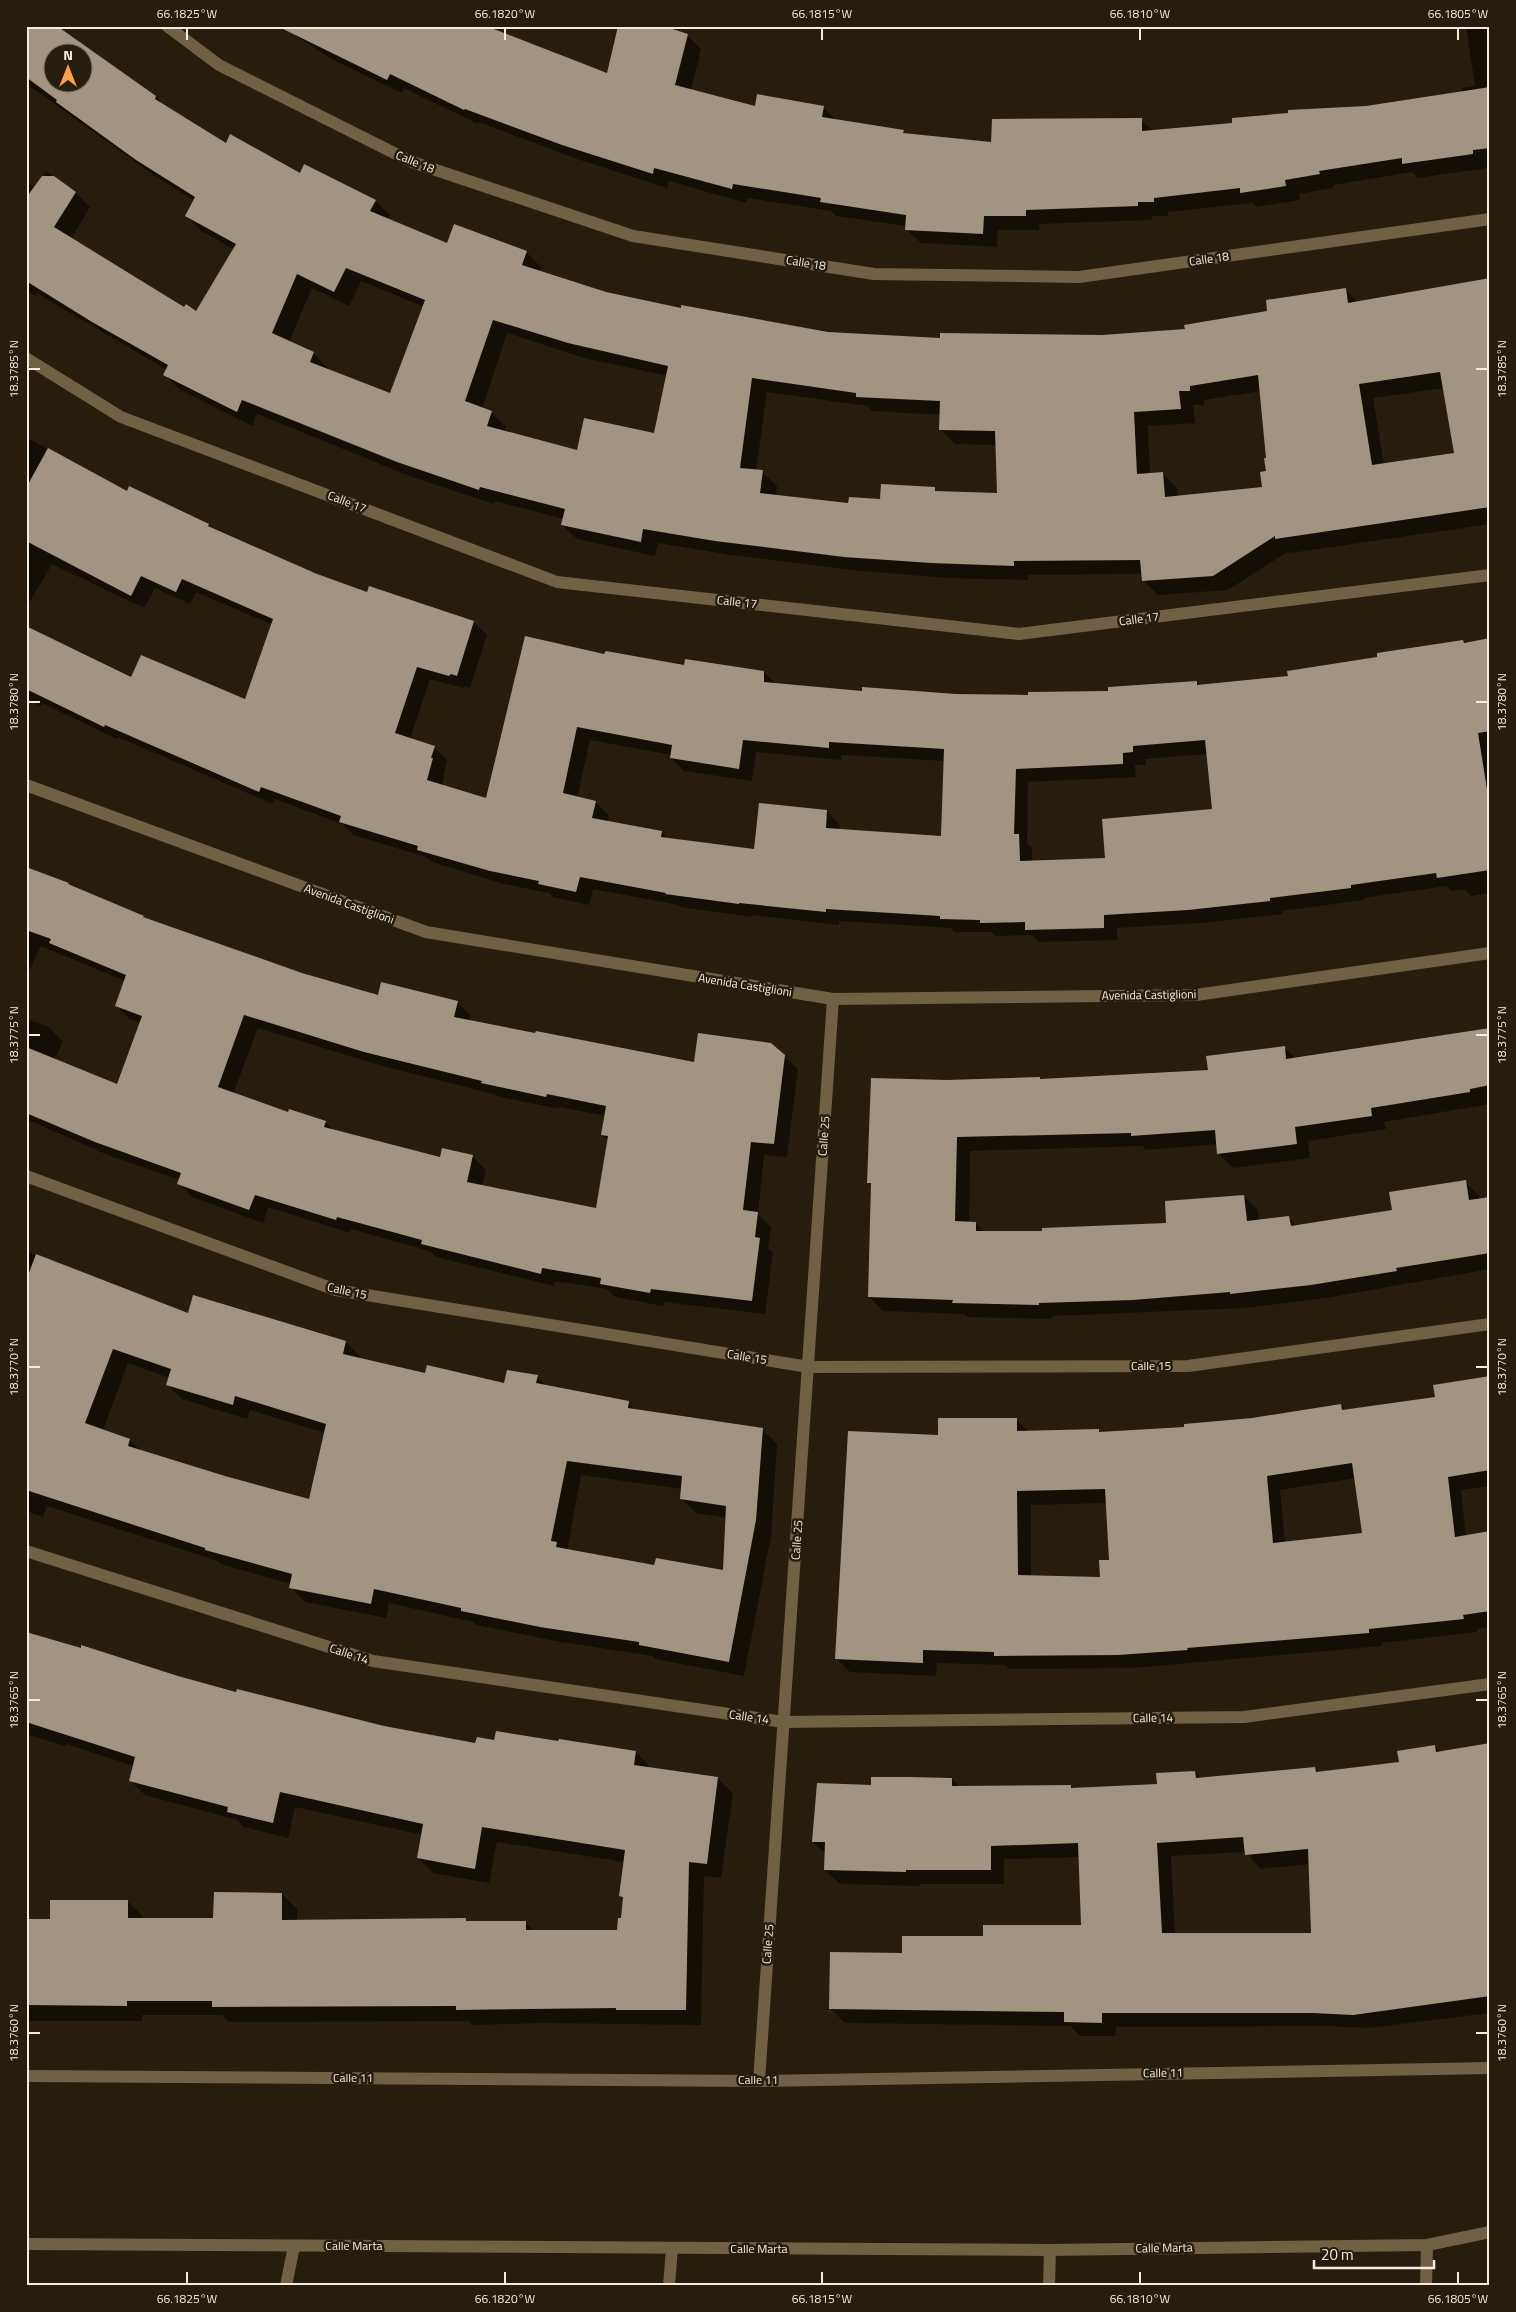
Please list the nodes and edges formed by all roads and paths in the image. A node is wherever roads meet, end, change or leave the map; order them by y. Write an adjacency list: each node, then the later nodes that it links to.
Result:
1 (167, 26): 2 (street, Calle 18)
2 (1490, 219)
3 (26, 358): 4 (street, Calle 17)
4 (1490, 574)
5 (26, 785): 7 (street, Avenida Castiglioni)
6 (1490, 953): 7 (street, Avenida Castiglioni)
7 (833, 999): 10 (street, Calle 25)
8 (26, 1176): 10 (street, Calle 15)
9 (1490, 1324): 10 (street, Calle 15)
10 (809, 1367): 13 (street, Calle 25)
11 (26, 1551): 13 (street, Calle 14)
12 (1490, 1684): 13 (street, Calle 14)
13 (784, 1722): 16 (street, Calle 25)
14 (1490, 2068): 16 (street, Calle 11)
15 (26, 2076): 16 (street, Calle 11)
16 (759, 2081)
17 (1490, 2232): 19 (street, Calle Marta)
18 (26, 2244): 20 (street, Calle Marta)
19 (1427, 2245): 22 (street, Calle Marta); 26 (street)
20 (294, 2246): 21 (street, Calle Marta); 23 (street)
21 (672, 2248): 22 (street, Calle Marta); 24 (street)
22 (1050, 2250): 25 (street)
23 (286, 2286)
24 (669, 2286)
25 (1049, 2286)
26 (1426, 2286)

